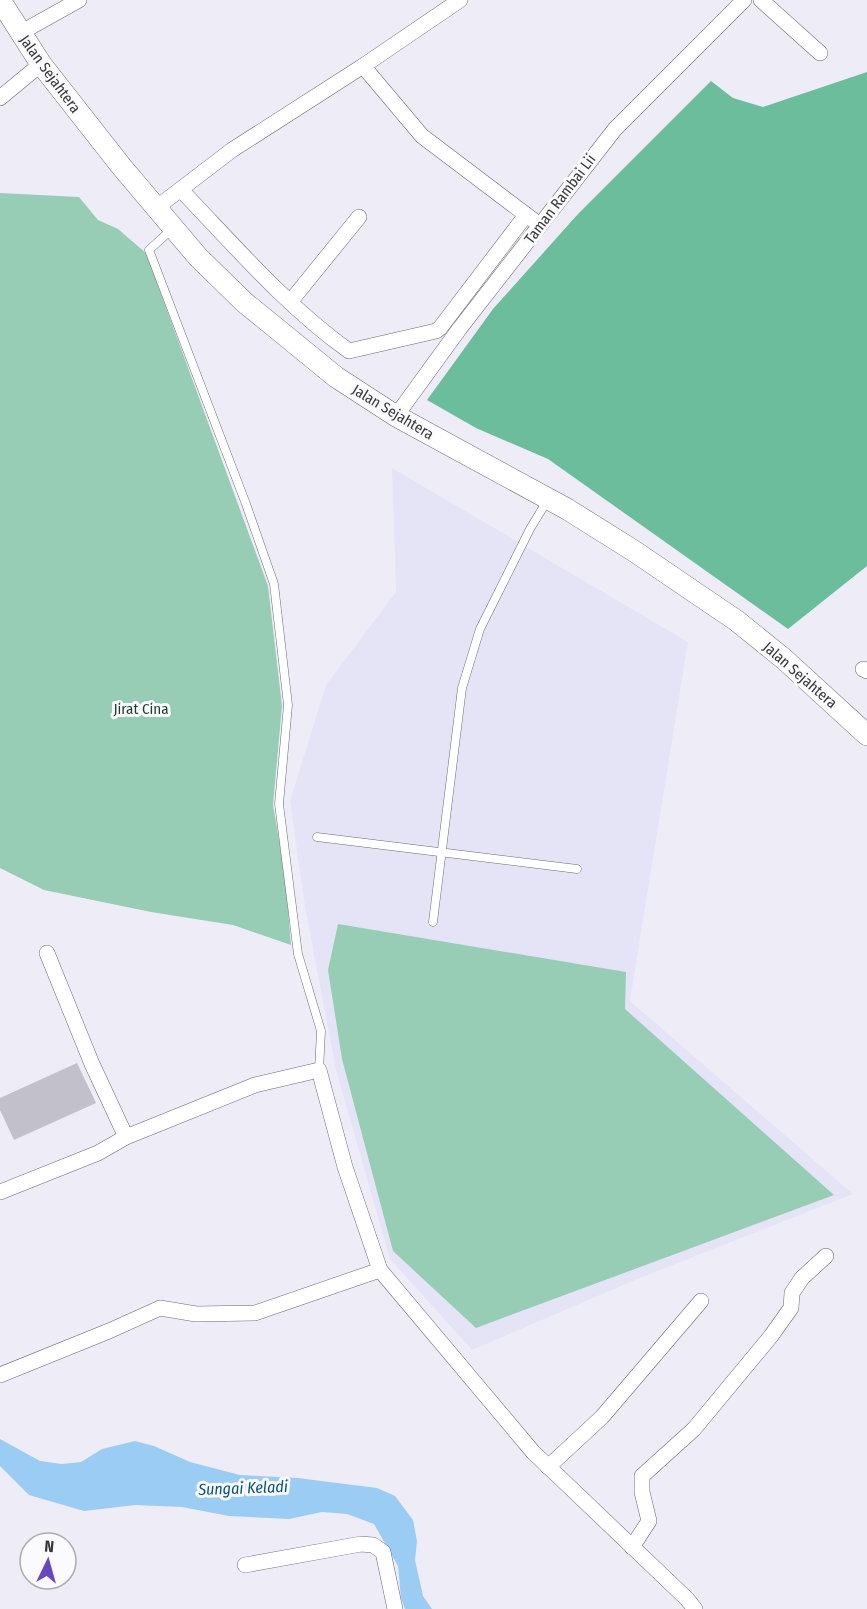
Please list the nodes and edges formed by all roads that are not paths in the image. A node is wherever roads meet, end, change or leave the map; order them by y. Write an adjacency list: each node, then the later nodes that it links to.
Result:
1 (0, 0): 6 (street, Jalan Sejahtera)
2 (80, 0): 6 (street)
3 (460, 0): 9 (street)
4 (744, 0): 15 (street, Taman Rambai Lii)
5 (761, 0): 7 (street)
6 (20, 33): 8 (street, Jalan Sejahtera)
7 (820, 53)
8 (41, 64): 10 (street); 12 (street, Jalan Sejahtera)
9 (363, 66): 11 (street); 13 (street)
10 (0, 98)
11 (181, 190): 12 (street); 17 (street)
12 (156, 208): 16 (street, Jalan Sejahtera)
13 (526, 214): 15 (street); 17 (street)
14 (359, 217): 17 (street)
15 (541, 226): 18 (street, Taman Rambai Lii)
16 (173, 228): 18 (street, Jalan Sejahtera); 26 (lane)
17 (290, 302)
18 (396, 416): 19 (street, Jalan Sejahtera)
19 (549, 498): 20 (street, Jalan Sejahtera); 22 (lane)
20 (867, 735)
21 (317, 837): 22 (lane)
22 (442, 853): 23 (lane); 24 (lane)
23 (577, 869)
24 (433, 922)
25 (47, 953): 27 (street)
26 (319, 1070): 27 (street); 30 (street)
27 (126, 1137): 28 (street)
28 (0, 1191)
29 (826, 1256): 34 (street)
30 (380, 1270): 32 (street); 33 (street)
31 (701, 1301): 33 (street)
32 (0, 1375)
33 (548, 1467): 34 (street)
34 (632, 1547): 37 (street)
35 (244, 1565): 36 (street)
36 (395, 1609)
37 (695, 1609)

